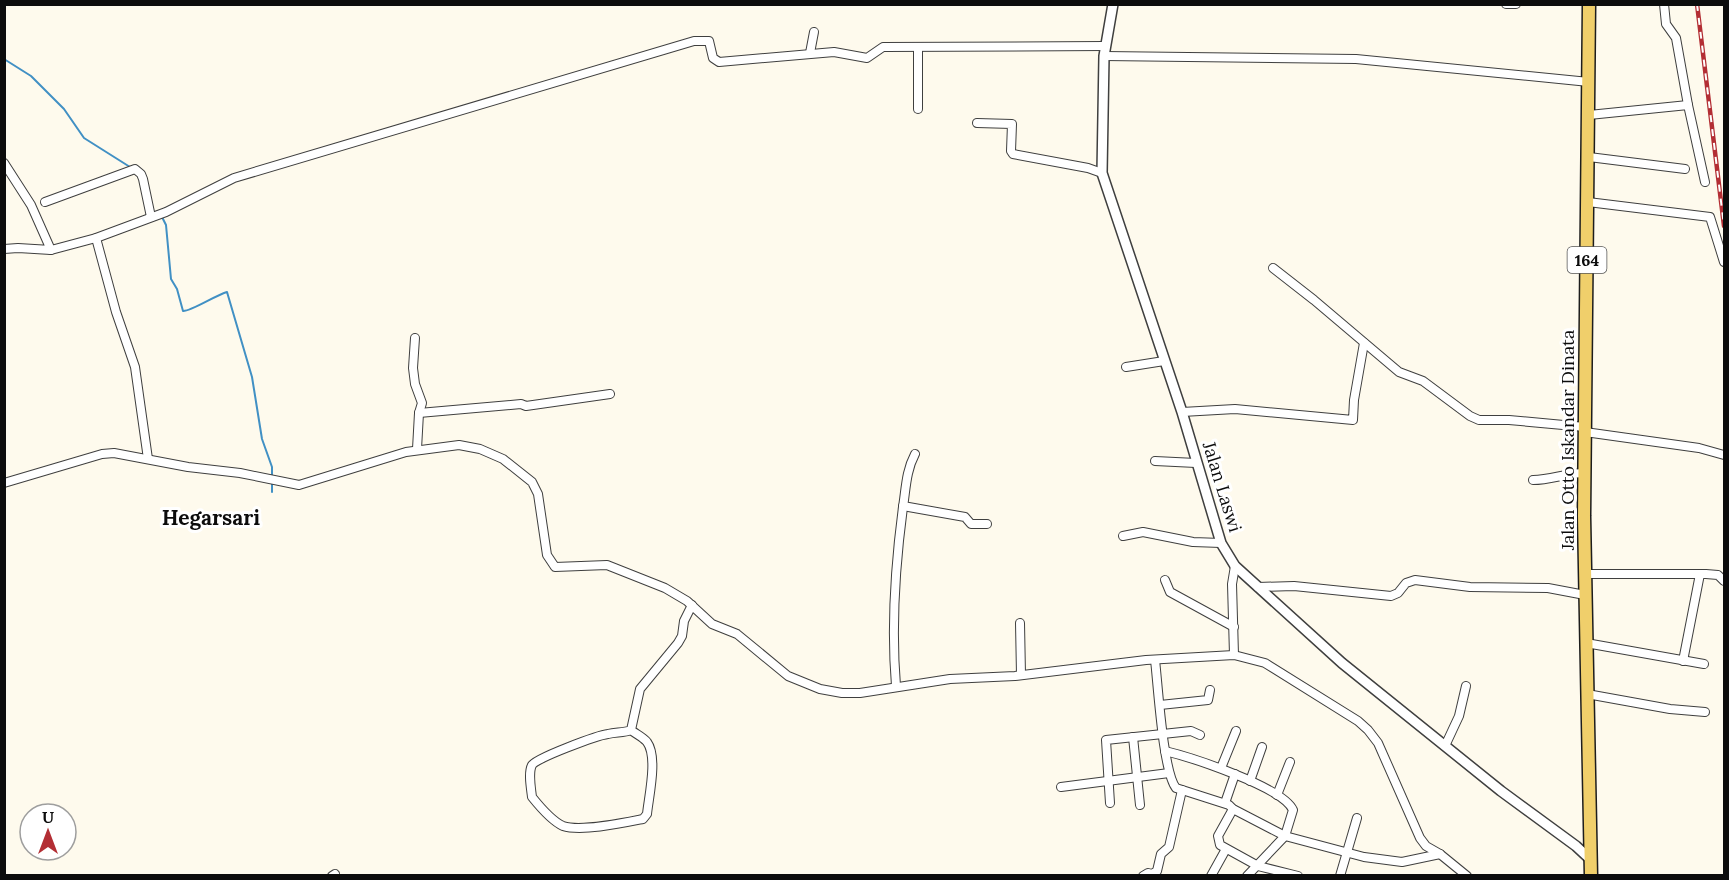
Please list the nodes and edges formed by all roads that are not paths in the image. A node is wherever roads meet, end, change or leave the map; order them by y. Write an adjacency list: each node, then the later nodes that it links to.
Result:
1 (1113, 4): 7 (street, Jalan Laswi)
2 (1506, 4): 3 (street)
3 (1516, 4)
4 (1589, 4): 11 (main road, Jalan Otto Iskandar Dinata / 164)
5 (1664, 4): 12 (street)
6 (814, 32): 9 (street)
7 (1105, 46): 8 (street); 10 (street, Jalan Laswi)
8 (918, 48): 9 (street); 13 (street)
9 (810, 53): 23 (street)
10 (1104, 56): 11 (street); 19 (street, Jalan Laswi)
11 (1589, 82): 14 (main road, Jalan Otto Iskandar Dinata / 164)
12 (1688, 105): 14 (street); 20 (street)
13 (918, 109)
14 (1589, 115): 16 (main road, Jalan Otto Iskandar Dinata / 164)
15 (977, 123): 19 (street)
16 (1589, 157): 18 (street); 22 (main road, Jalan Otto Iskandar Dinata / 164)
17 (4, 163): 26 (street)
18 (1685, 169)
19 (1102, 173): 31 (street, Jalan Laswi)
20 (1706, 182)
21 (45, 202): 23 (street)
22 (1588, 202): 27 (street); 36 (main road, Jalan Otto Iskandar Dinata / 164)
23 (153, 217): 24 (street)
24 (96, 238): 26 (street); 40 (street)
25 (4, 249): 26 (street)
26 (51, 250)
27 (1725, 261)
28 (1273, 268): 30 (street)
29 (415, 338): 35 (street)
30 (1364, 343): 34 (street); 36 (street)
31 (1164, 361): 32 (street); 34 (street, Jalan Laswi)
32 (1126, 367)
33 (610, 394): 35 (street)
34 (1182, 412): 42 (street, Jalan Laswi)
35 (419, 413): 37 (street)
36 (1585, 430): 39 (street); 43 (main road, Jalan Otto Iskandar Dinata / 164)
37 (417, 449): 40 (street); 57 (street)
38 (915, 454): 46 (street)
39 (1725, 455)
40 (148, 459): 45 (street)
41 (1155, 461): 42 (street)
42 (1196, 463): 49 (street, Jalan Laswi)
43 (1584, 473): 44 (street); 51 (main road, Jalan Otto Iskandar Dinata / 164)
44 (1533, 480)
45 (4, 483)
46 (903, 506): 47 (street); 66 (street)
47 (987, 524)
48 (1123, 536): 49 (street)
49 (1221, 543): 50 (street, Jalan Laswi)
50 (1235, 566): 55 (street, Jalan Laswi); 59 (street)
51 (1585, 574): 52 (street); 56 (main road, Jalan Otto Iskandar Dinata / 164)
52 (1700, 574): 54 (street); 63 (street)
53 (1165, 580): 59 (street)
54 (1725, 581)
55 (1258, 587): 56 (street); 77 (street, Jalan Laswi)
56 (1585, 595): 60 (main road, Jalan Otto Iskandar Dinata / 164)
57 (692, 605): 66 (street); 72 (street)
58 (1020, 623): 65 (street)
59 (1234, 627): 61 (street)
60 (1586, 644): 63 (street); 69 (main road, Jalan Otto Iskandar Dinata / 164)
61 (1234, 655): 62 (street); 98 (street)
62 (1155, 660): 65 (street); 70 (street)
63 (1683, 661): 64 (street)
64 (1704, 664)
65 (1021, 675): 66 (street)
66 (896, 686)
67 (1466, 686): 77 (street)
68 (1210, 690): 70 (street)
69 (1587, 694): 71 (street); 99 (main road, Jalan Otto Iskandar Dinata / 164)
70 (1160, 705): 74 (street)
71 (1705, 712)
72 (631, 730): 72 (street)
73 (1236, 731): 81 (street)
74 (1163, 734): 75 (street); 76 (street); 79 (street)
75 (1200, 735)
76 (1133, 738): 84 (street); 85 (street)
77 (1445, 746): 99 (street, Jalan Laswi)
78 (1262, 747): 86 (street)
79 (1165, 751): 81 (street); 82 (street)
80 (1290, 762): 89 (street)
81 (1221, 768): 83 (street)
82 (1169, 773): 84 (street); 88 (street)
83 (1235, 774): 86 (street); 91 (street)
84 (1138, 777): 85 (street); 92 (street)
85 (1107, 781): 87 (street); 90 (street)
86 (1250, 781): 89 (street)
87 (1061, 787)
88 (1182, 790): 91 (street); 103 (street)
89 (1277, 795): 95 (street)
90 (1110, 803)
91 (1225, 803): 93 (street)
92 (1140, 805)
93 (1233, 809): 95 (street); 96 (street)
94 (1357, 818): 97 (street)
95 (1285, 836): 97 (street); 100 (street)
96 (1226, 849): 100 (street); 104 (street)
97 (1346, 853): 98 (street); 107 (street)
98 (1440, 854): 102 (street)
99 (1590, 860): 108 (main road, Jalan Otto Iskandar Dinata / 164)
100 (1258, 866): 101 (street); 105 (street)
101 (1287, 874): 106 (street)
102 (1466, 875)
103 (1143, 876)
104 (1211, 876)
105 (1247, 876)
106 (1298, 876)
107 (1340, 876)
108 (1591, 876)

